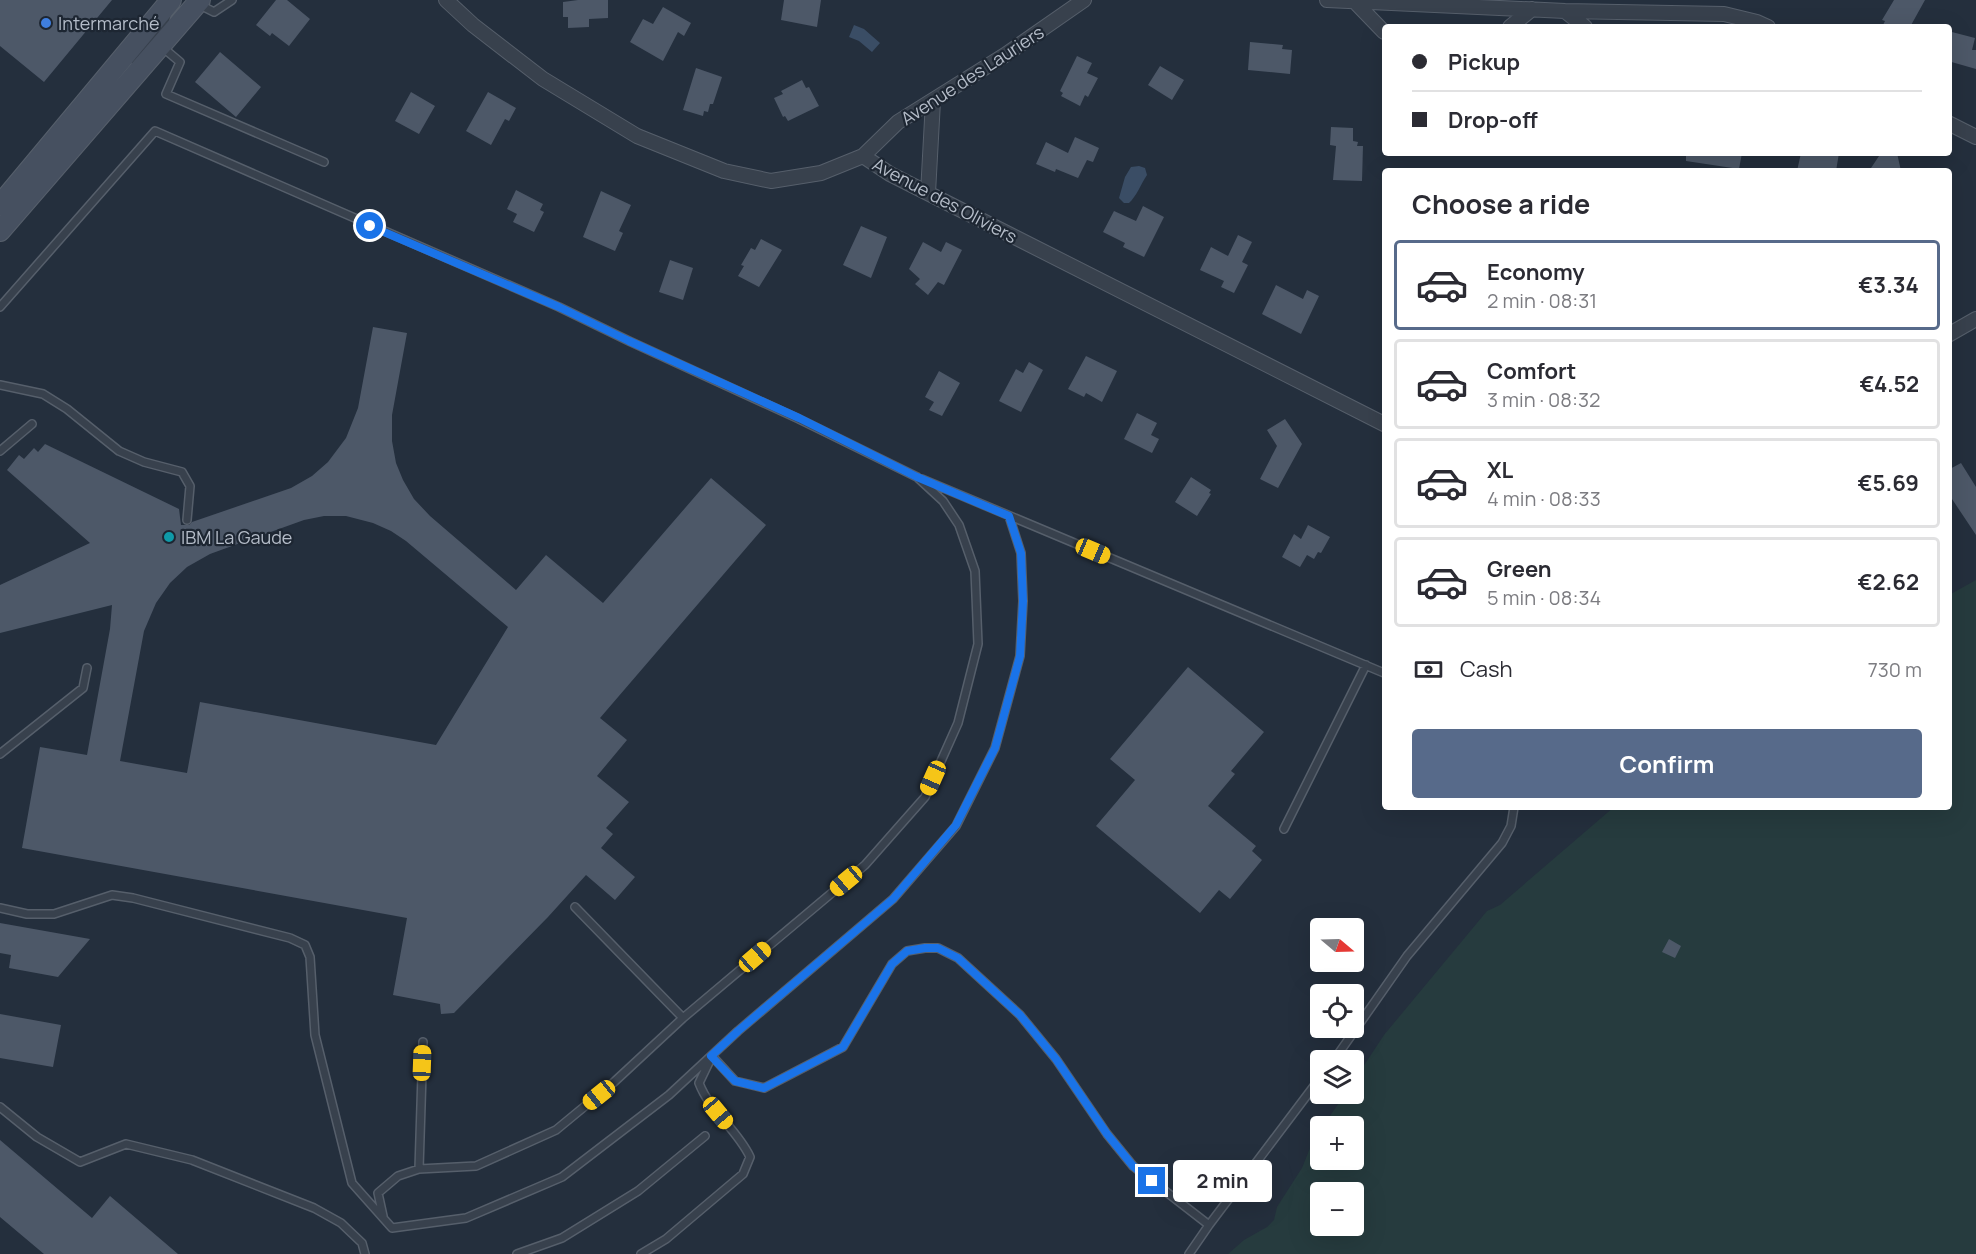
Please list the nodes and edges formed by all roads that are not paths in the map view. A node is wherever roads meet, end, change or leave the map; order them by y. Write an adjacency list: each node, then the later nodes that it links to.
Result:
1 (232, 0): 6 (lane)
2 (446, 0): 21 (street, Avenue des Oliviers)
3 (1084, 0): 17 (street, Avenue des Lauriers)
4 (1327, 0): 7 (street)
5 (164, 2): 6 (lane); 16 (lane); 26 (main road)
6 (198, 2): 15 (main road)
7 (1355, 2): 9 (street); 14 (street)
8 (1725, 7): 10 (street); 13 (street)
9 (1532, 9): 10 (street); 11 (street)
10 (1565, 11): 12 (street)
11 (1514, 24)
12 (1582, 24)
13 (1761, 24)
14 (1382, 31)
15 (161, 46): 16 (main road); 22 (lane)
16 (129, 82): 20 (main road)
17 (933, 100): 21 (street, Avenue des Lauriers); 25 (street)
18 (1952, 125): 19 (street)
19 (1976, 137)
20 (69, 150): 23 (lane); 28 (main road)
21 (863, 156): 25 (street, Avenue des Oliviers)
22 (324, 162)
23 (46, 165)
24 (33, 178): 26 (lane)
25 (928, 193): 33 (street, Avenue des Oliviers)
26 (10, 197): 27 (lane)
27 (0, 219)
28 (0, 231)
29 (0, 307): 36 (lane)
30 (1976, 319): 31 (street)
31 (1952, 333)
32 (0, 385): 38 (lane)
33 (1382, 423)
34 (32, 424): 35 (lane)
35 (0, 451)
36 (917, 477): 37 (lane); 47 (lane)
37 (1009, 516): 39 (lane); 50 (lane)
38 (187, 520)
39 (1366, 665): 41 (lane); 44 (lane)
40 (87, 668): 42 (lane)
41 (1382, 672)
42 (0, 754)
43 (1514, 810): 49 (lane)
44 (1284, 829)
45 (575, 907): 47 (lane)
46 (0, 908): 55 (lane)
47 (683, 1018): 54 (lane)
48 (423, 1042): 54 (lane)
49 (1341, 1050)
50 (711, 1056): 55 (lane); 56 (lane); 59 (lane)
51 (1310, 1091): 56 (lane)
52 (0, 1107): 57 (lane)
53 (705, 1136): 58 (lane)
54 (419, 1169): 55 (lane)
55 (383, 1216)
56 (1209, 1226): 60 (lane)
57 (365, 1254)
58 (517, 1254)
59 (641, 1254)
60 (1189, 1254)

